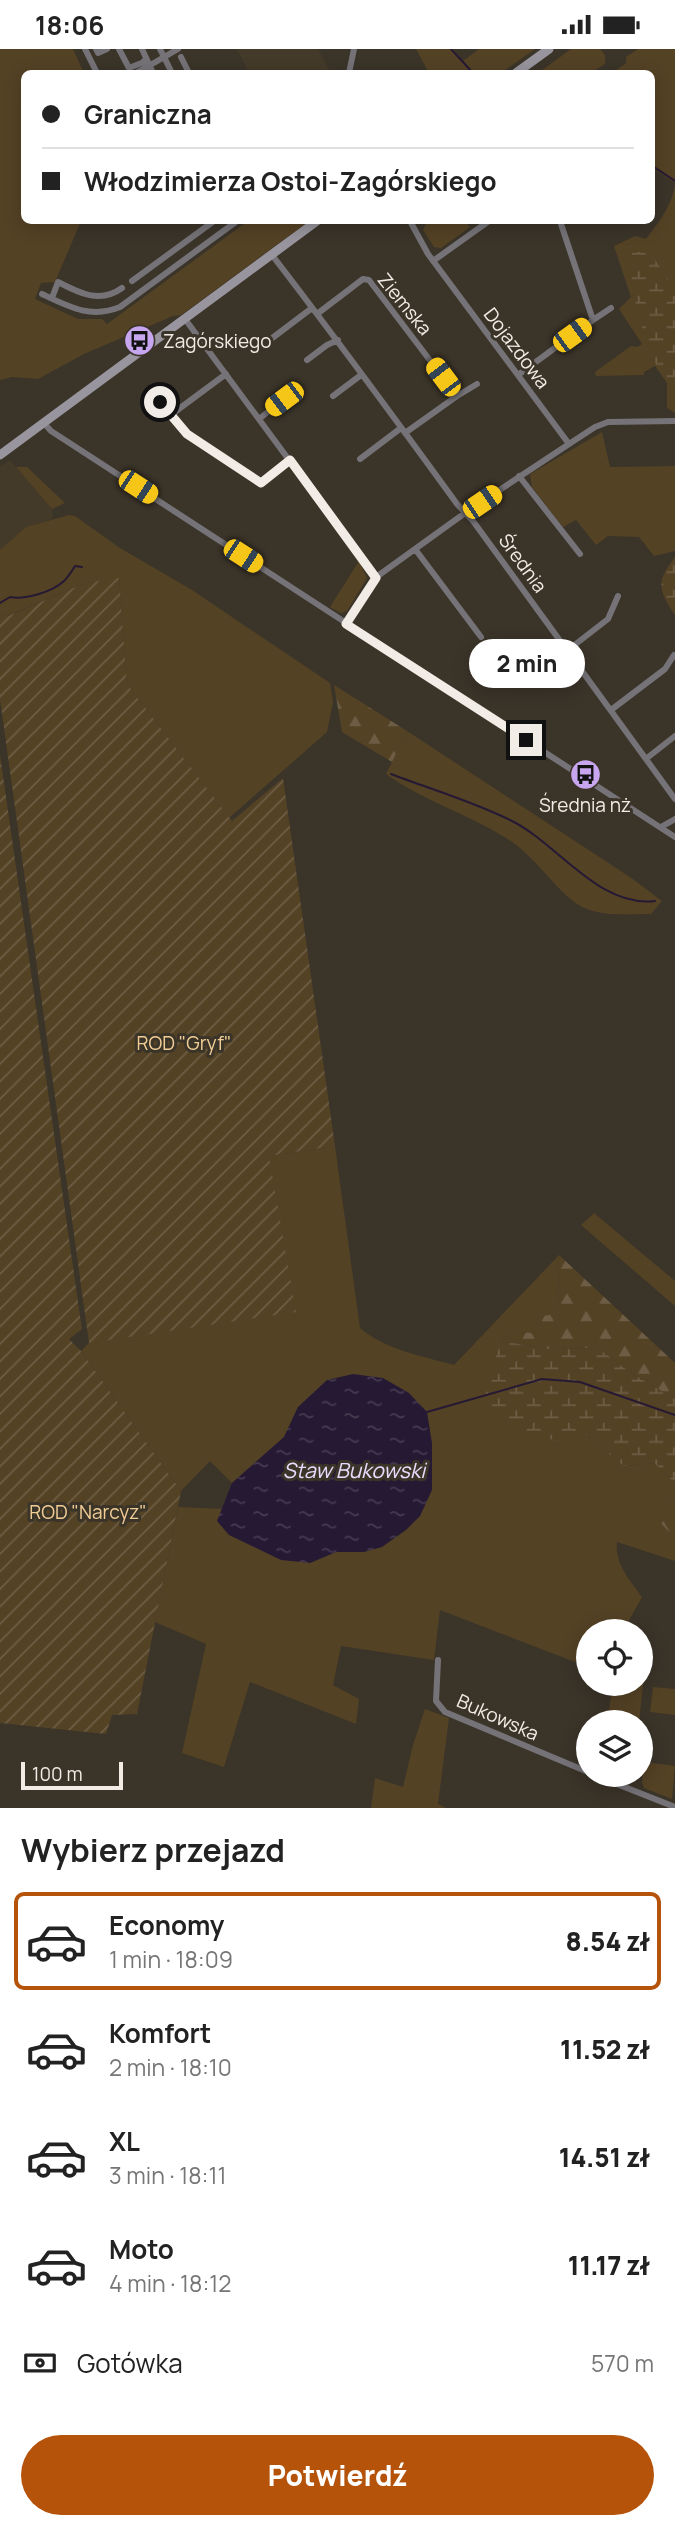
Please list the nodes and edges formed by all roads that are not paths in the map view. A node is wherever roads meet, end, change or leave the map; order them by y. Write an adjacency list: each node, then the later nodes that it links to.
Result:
1 (85, 49): 13 (street)
2 (96, 49): 3 (street)
3 (107, 49)
4 (119, 49): 12 (street)
5 (142, 49): 12 (street)
6 (160, 49): 10 (street)
7 (178, 49): 10 (street)
8 (354, 49): 18 (street)
9 (549, 49): 19 (street)
10 (164, 57): 12 (street); 16 (street)
11 (181, 57): 17 (street)
12 (146, 64): 14 (street); 15 (street)
13 (96, 70)
14 (139, 70)
15 (151, 70)
16 (170, 70)
17 (188, 70)
18 (350, 70)
19 (520, 70)
20 (210, 224): 26 (street)
21 (233, 224): 27 (street)
22 (313, 224): 28 (street)
23 (412, 224): 29 (street, Dojazdowa)
24 (485, 224): 29 (street)
25 (562, 224): 37 (street)
26 (202, 229): 27 (street); 31 (street)
27 (210, 240): 31 (street)
28 (272, 255): 35 (street, Średnia); 36 (street)
29 (433, 261): 43 (street, Dojazdowa)
30 (122, 288): 33 (street)
31 (145, 289): 33 (street)
32 (42, 294): 33 (street)
33 (52, 298)
34 (611, 308): 37 (street)
35 (314, 311): 38 (street); 39 (street, Średnia); 46 (street, Ziemska)
36 (184, 319): 41 (street); 52 (street)
37 (593, 320): 43 (street)
38 (271, 339)
39 (338, 340): 40 (street); 42 (street, Średnia)
40 (307, 360)
41 (226, 374): 49 (street); 50 (street)
42 (361, 375): 45 (street); 53 (street, Średnia)
43 (518, 375): 54 (street, Dojazdowa)
44 (477, 384): 46 (street)
45 (333, 396)
46 (457, 396): 53 (street)
47 (284, 399): 50 (street)
48 (156, 401): 49 (street)
49 (172, 414): 57 (street)
50 (259, 419): 57 (street)
51 (675, 421): 54 (street)
52 (44, 423): 55 (street); 64 (street)
53 (403, 430): 56 (street); 59 (street, Średnia)
54 (569, 444): 58 (street)
55 (0, 456)
56 (360, 459)
57 (290, 460): 62 (street)
58 (519, 476): 59 (street); 61 (street)
59 (465, 513): 60 (street); 66 (street, Średnia)
60 (415, 549): 62 (street); 65 (street)
61 (580, 554)
62 (376, 578): 64 (street)
63 (618, 596): 66 (street)
64 (346, 624): 73 (street)
65 (481, 637)
66 (568, 650): 68 (street, Średnia)
67 (674, 655): 68 (street)
68 (611, 710): 70 (street, Średnia)
69 (675, 736): 70 (street)
70 (647, 758): 71 (street, Średnia)
71 (675, 799)
72 (675, 819): 73 (street)
73 (661, 827): 74 (street)
74 (675, 837)
75 (438, 1660): 76 (street, Bukowska)
76 (576, 1767)
77 (624, 1787): 78 (street)
78 (675, 1807)

